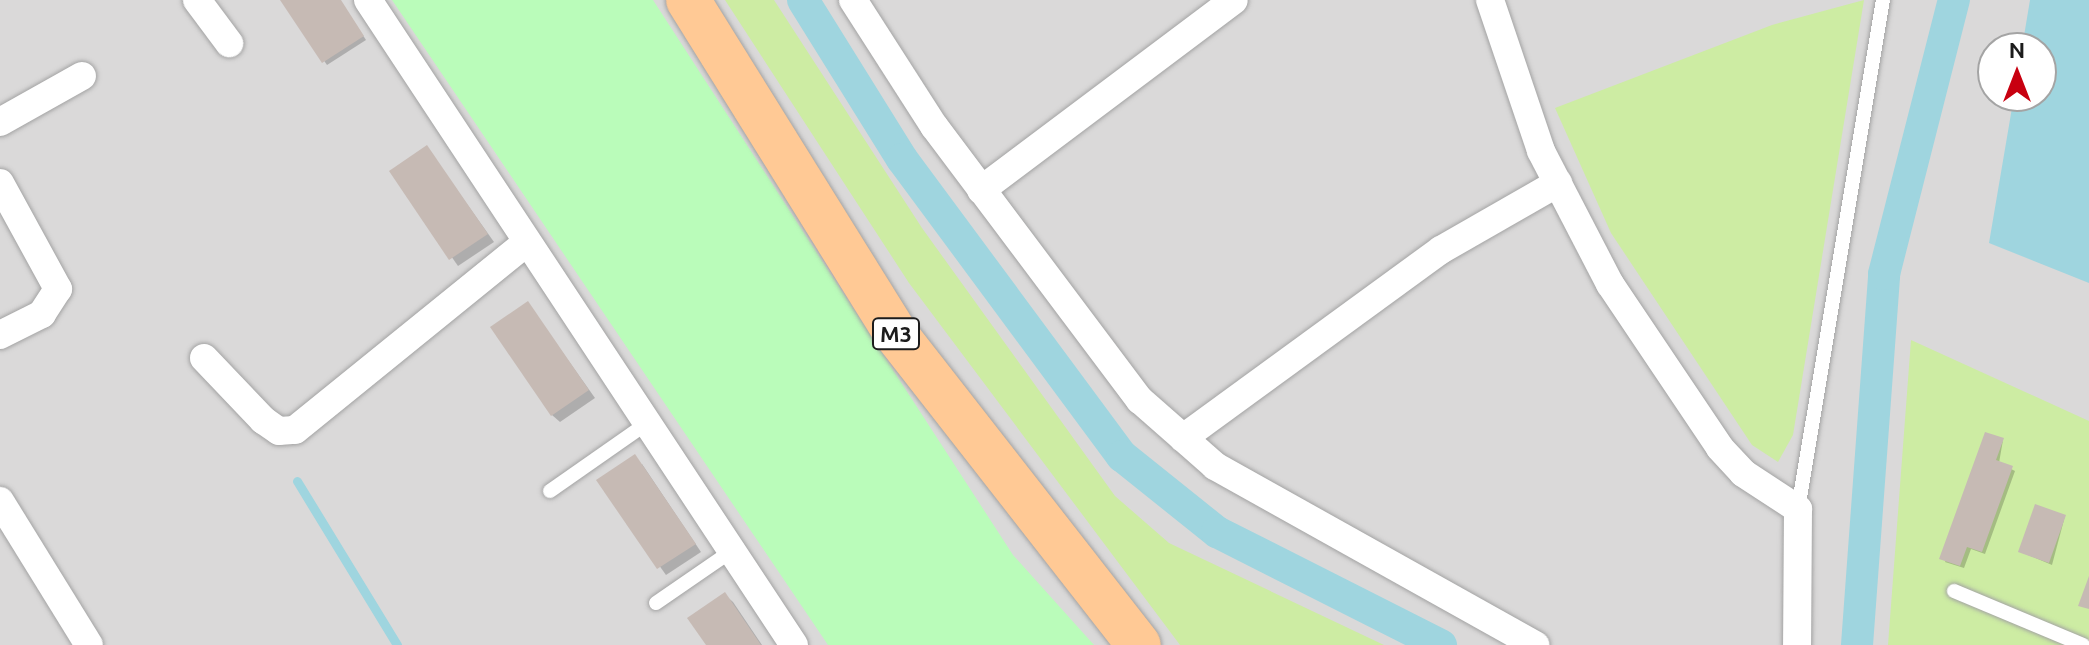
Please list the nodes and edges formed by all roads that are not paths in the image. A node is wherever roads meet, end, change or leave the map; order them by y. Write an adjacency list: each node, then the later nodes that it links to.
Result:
1 (197, 0): 8 (street)
2 (368, 0): 14 (street)
3 (688, 0): 27 (main road, M3)
4 (853, 0): 13 (street)
5 (1234, 0): 13 (street)
6 (1490, 0): 12 (street)
7 (1883, 0): 21 (lane)
8 (229, 43)
9 (82, 76): 10 (street)
10 (0, 122)
11 (0, 183): 15 (street)
12 (1558, 183): 18 (street); 21 (street)
13 (981, 190): 18 (street)
14 (525, 244): 16 (street); 17 (street)
15 (0, 335)
16 (204, 358)
17 (643, 426): 19 (lane); 22 (street)
18 (1183, 438): 28 (street)
19 (550, 491)
20 (0, 501): 25 (street)
21 (1798, 509): 29 (street)
22 (730, 552): 24 (lane); 26 (street)
23 (1954, 591): 30 (lane)
24 (656, 603)
25 (89, 645)
26 (794, 645)
27 (1139, 645)
28 (1535, 645)
29 (1797, 645)
30 (2083, 645)

